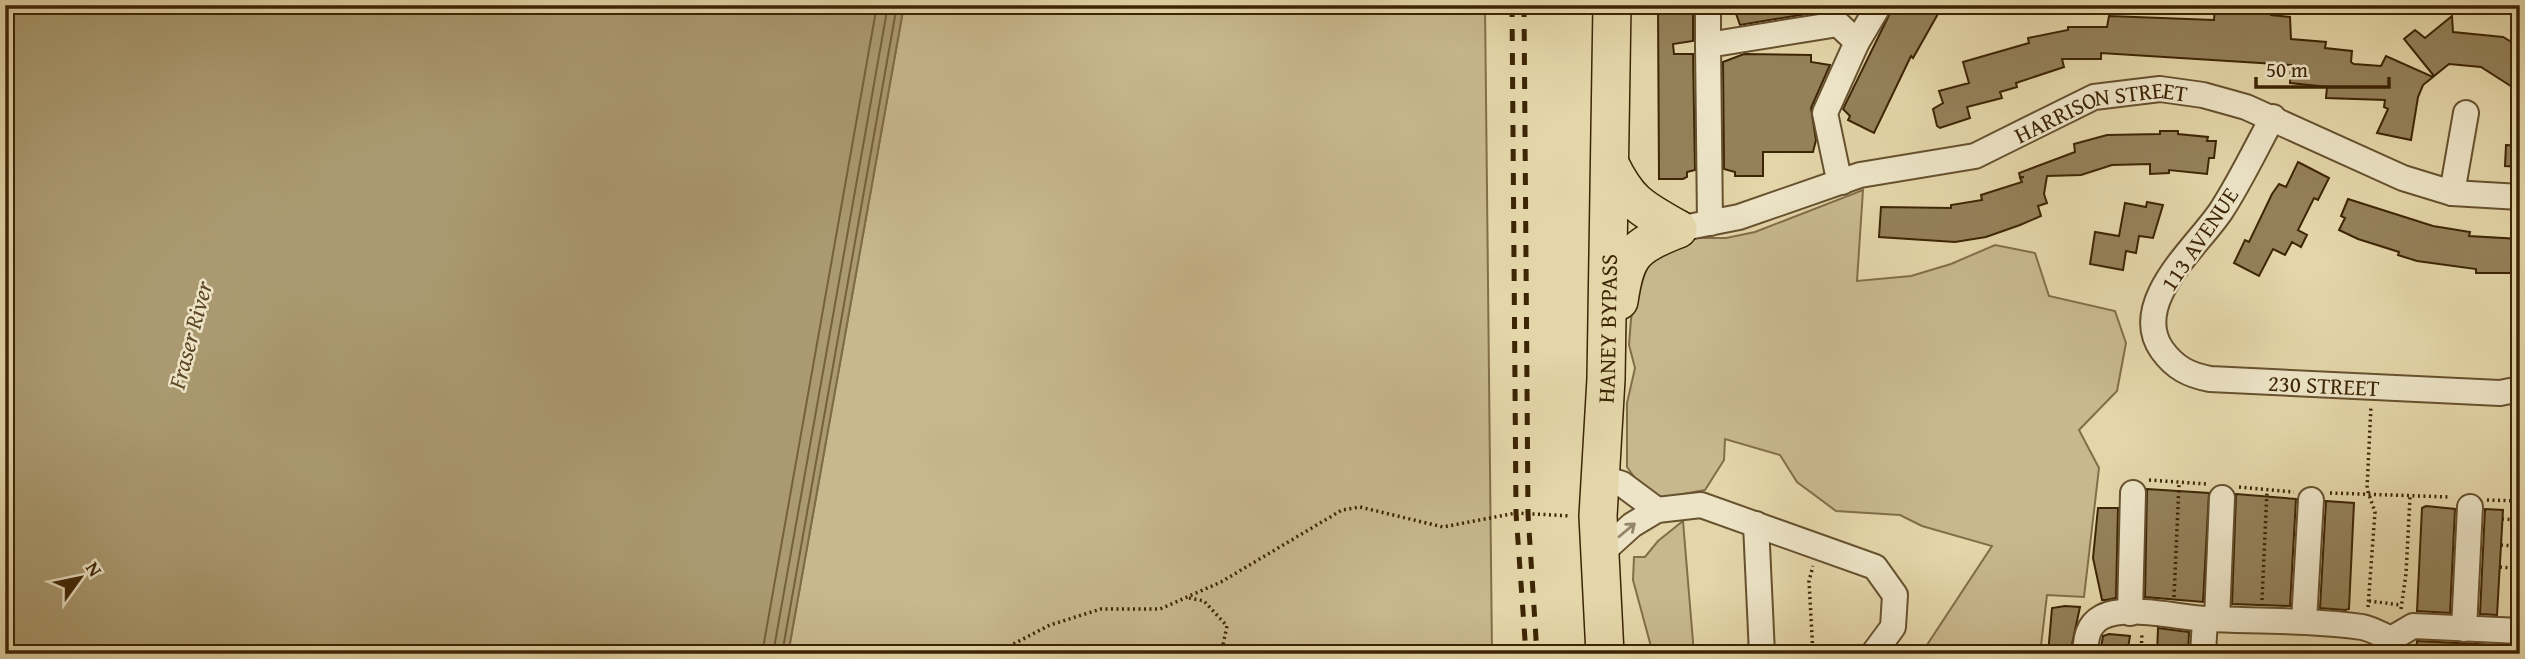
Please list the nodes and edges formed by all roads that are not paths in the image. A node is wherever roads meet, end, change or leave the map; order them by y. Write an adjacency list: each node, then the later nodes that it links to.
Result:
1 (1612, 5): 8 (highway, HANEY BYPASS)
2 (1708, 5): 5 (street)
3 (1879, 5): 4 (street)
4 (1857, 42): 5 (street); 9 (street)
5 (1709, 45): 12 (street)
6 (2466, 113): 10 (street)
7 (2273, 117): 9 (street, HARRISON STREET); 10 (street, HARRISON STREET); 13 (street, 113 AVENUE)
8 (1610, 164): 12 (highway); 14 (highway, HANEY BYPASS)
9 (1842, 182): 12 (street, HARRISON STREET)
10 (2452, 193): 11 (street, HARRISON STREET)
11 (2520, 197)
12 (1694, 226): 14 (highway)
13 (2153, 327): 15 (street, 230 STREET)
14 (1606, 379): 16 (highway, HANEY BYPASS)
15 (2520, 389)
16 (1601, 477): 21 (street); 23 (highway, HANEY BYPASS)
17 (2224, 489): 25 (street)
18 (2133, 494): 24 (street)
19 (2312, 495): 26 (street)
20 (2470, 507): 27 (street)
21 (1657, 510): 22 (street); 23 (street, one-way to 21)
22 (1756, 524): 31 (street); 32 (street)
23 (1600, 554): 30 (highway, HANEY BYPASS)
24 (2130, 613): 25 (street); 33 (street)
25 (2211, 619): 26 (street); 34 (street)
26 (2304, 621): 29 (street)
27 (2464, 629): 28 (street); 29 (street)
28 (2520, 631)
29 (2388, 646)
30 (1605, 654)
31 (1762, 654)
32 (1873, 654)
33 (2085, 654)
34 (2203, 654)

